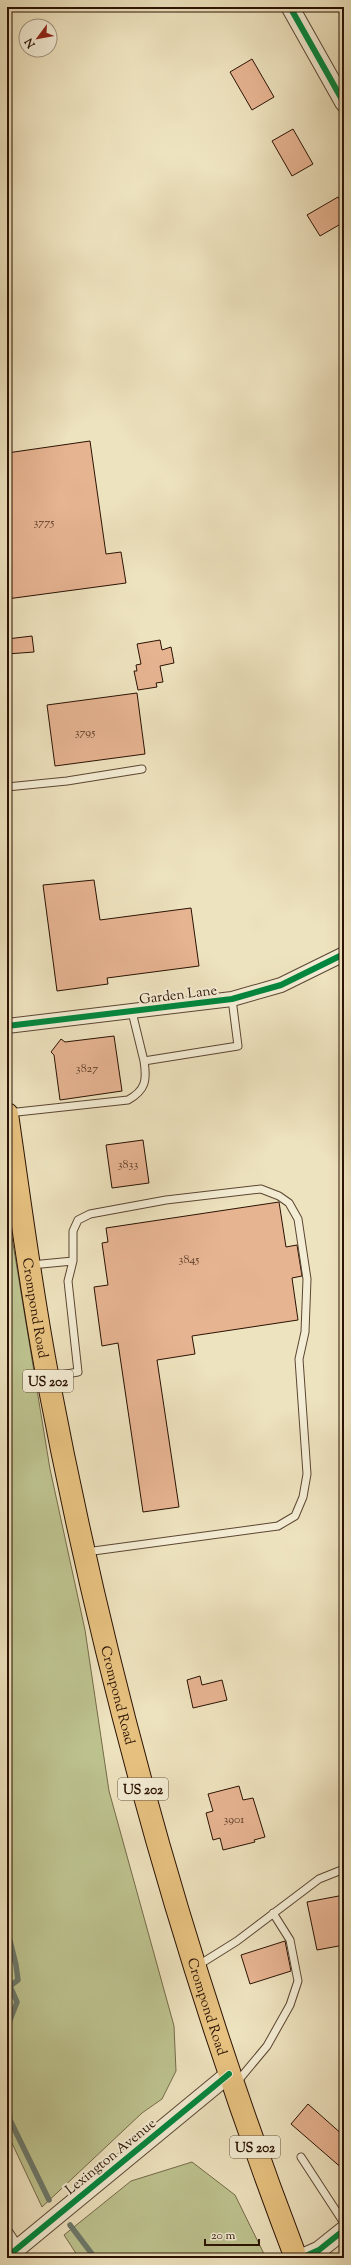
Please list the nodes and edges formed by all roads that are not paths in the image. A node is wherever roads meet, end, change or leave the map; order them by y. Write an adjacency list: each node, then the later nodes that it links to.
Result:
1 (290, 7): 2 (street)
2 (344, 103)
3 (142, 769): 4 (lane)
4 (7, 787)
5 (344, 954): 6 (street, Garden Lane)
6 (232, 999): 7 (street, Garden Lane); 9 (lane)
7 (132, 1012): 8 (street, Garden Lane); 9 (lane)
8 (7, 1026)
9 (144, 1061): 10 (lane)
10 (7, 1114): 12 (highway, Crompond Road / US 202)
11 (73, 1261): 12 (lane); 13 (lane); 14 (lane)
12 (29, 1265): 13 (highway, Crompond Road / US 202)
13 (48, 1377): 14 (highway, Crompond Road / US 202)
14 (84, 1552): 17 (highway, Crompond Road / US 202)
15 (344, 1868): 16 (lane)
16 (273, 1913): 17 (lane); 18 (lane)
17 (194, 1968): 18 (highway, Crompond Road / US 202)
18 (231, 2081): 23 (street, Lexington Avenue); 24 (highway, Crompond Road / US 202)
19 (301, 2157): 20 (lane)
20 (344, 2223)
21 (7, 2229): 23 (lane)
22 (344, 2230): 25 (street)
23 (13, 2252)
24 (296, 2258)
25 (301, 2258)

